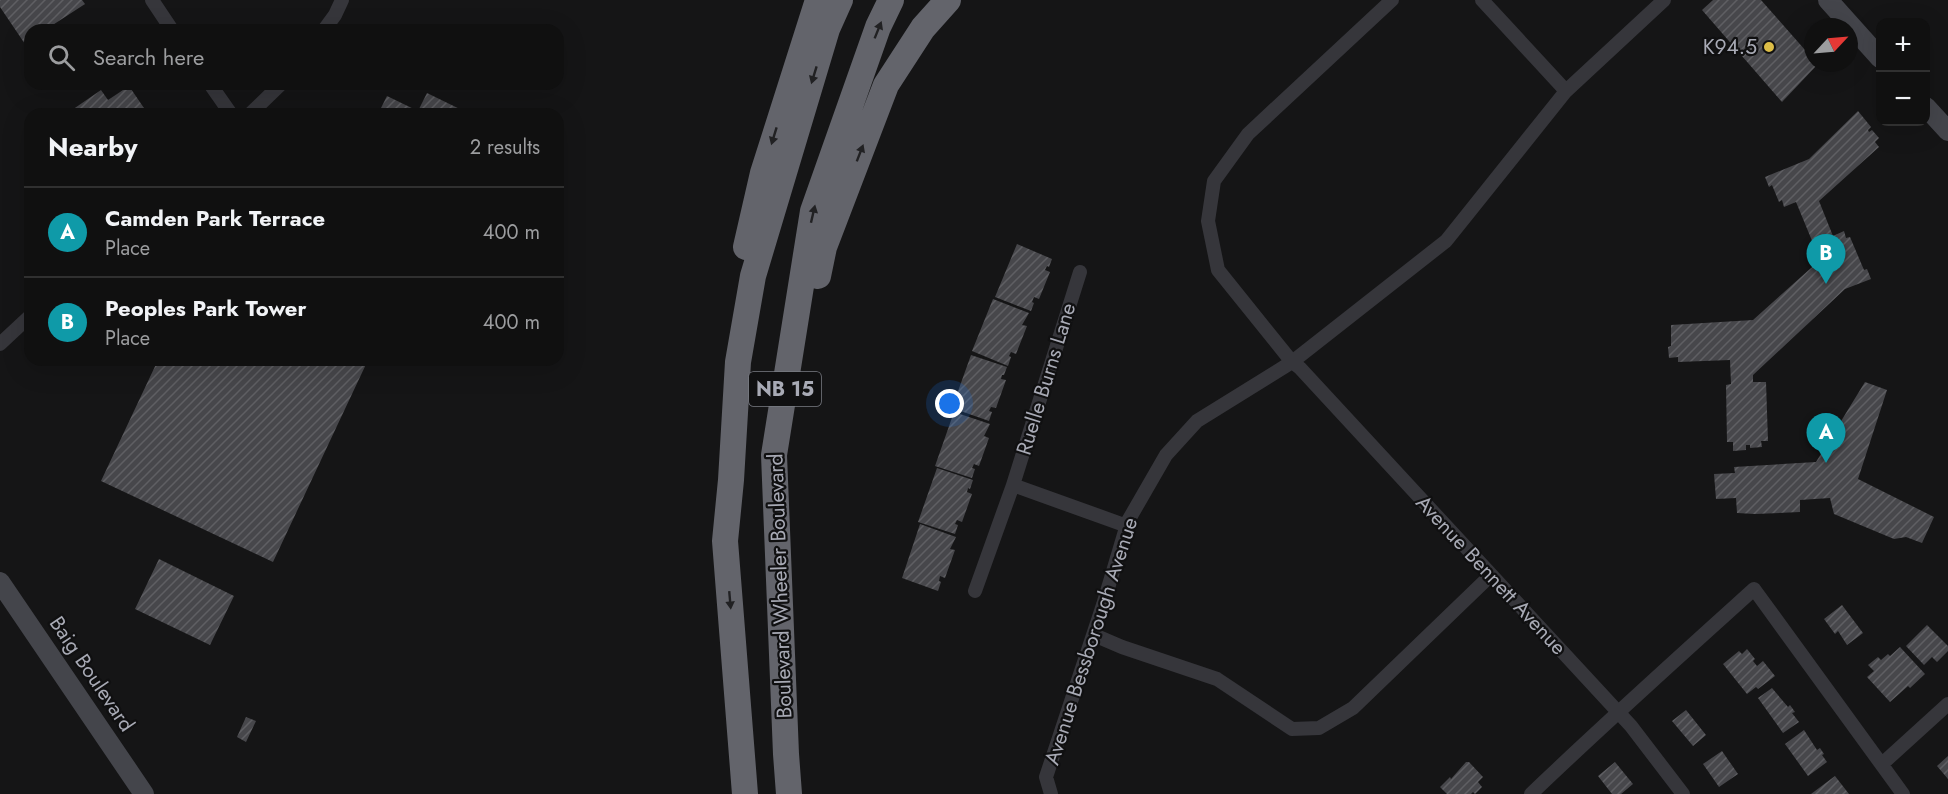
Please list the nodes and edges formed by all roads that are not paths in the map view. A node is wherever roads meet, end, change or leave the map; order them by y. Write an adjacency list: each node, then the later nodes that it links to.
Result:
1 (152, 0): 11 (street)
2 (342, 0): 12 (street)
3 (818, 0): 28 (highway, one-way to 28)
4 (840, 0): 28 (highway, Boulevard Wheeler Boulevard / NB 15, one-way to 28)
5 (891, 0): 26 (highway, Boulevard Wheeler Boulevard / NB 15, one-way to 5)
6 (948, 0): 26 (highway, one-way to 6)
7 (1392, 0): 24 (street, Avenue Bennett Avenue)
8 (1482, 0): 16 (street)
9 (1664, 0): 16 (street, Avenue Bessborough Avenue)
10 (1828, 0): 13 (street)
11 (168, 24)
12 (328, 24)
13 (1876, 53)
14 (214, 90): 17 (street)
15 (275, 90): 18 (street)
16 (1566, 91): 24 (street, Avenue Bessborough Avenue)
17 (227, 108)
18 (256, 108)
19 (1930, 111): 20 (street)
20 (1948, 131)
21 (1080, 272): 25 (street, Ruelle Burns Lane)
22 (24, 322): 23 (street)
23 (0, 344)
24 (1292, 362): 27 (street, Avenue Bessborough Avenue); 29 (street, Avenue Bennett Avenue)
25 (1013, 485): 27 (street); 31 (street, Ruelle Burns Lane)
26 (776, 516): 38 (highway, Boulevard Wheeler Boulevard / NB 15)
27 (1127, 526): 32 (street, Avenue Bessborough Avenue)
28 (725, 541): 37 (highway, Boulevard Wheeler Boulevard / NB 15, one-way to 37)
29 (1491, 575): 32 (street); 34 (street, Avenue Bennett Avenue)
30 (0, 582): 36 (street, Baig Boulevard)
31 (975, 591)
32 (1094, 635): 39 (street, Avenue Bessborough Avenue)
33 (1948, 704): 35 (street)
34 (1619, 713): 35 (street); 40 (street); 41 (street, Avenue Bennett Avenue)
35 (1881, 764): 42 (street)
36 (144, 794)
37 (745, 794)
38 (789, 794)
39 (1051, 794)
40 (1531, 794)
41 (1683, 794)
42 (1903, 794)

